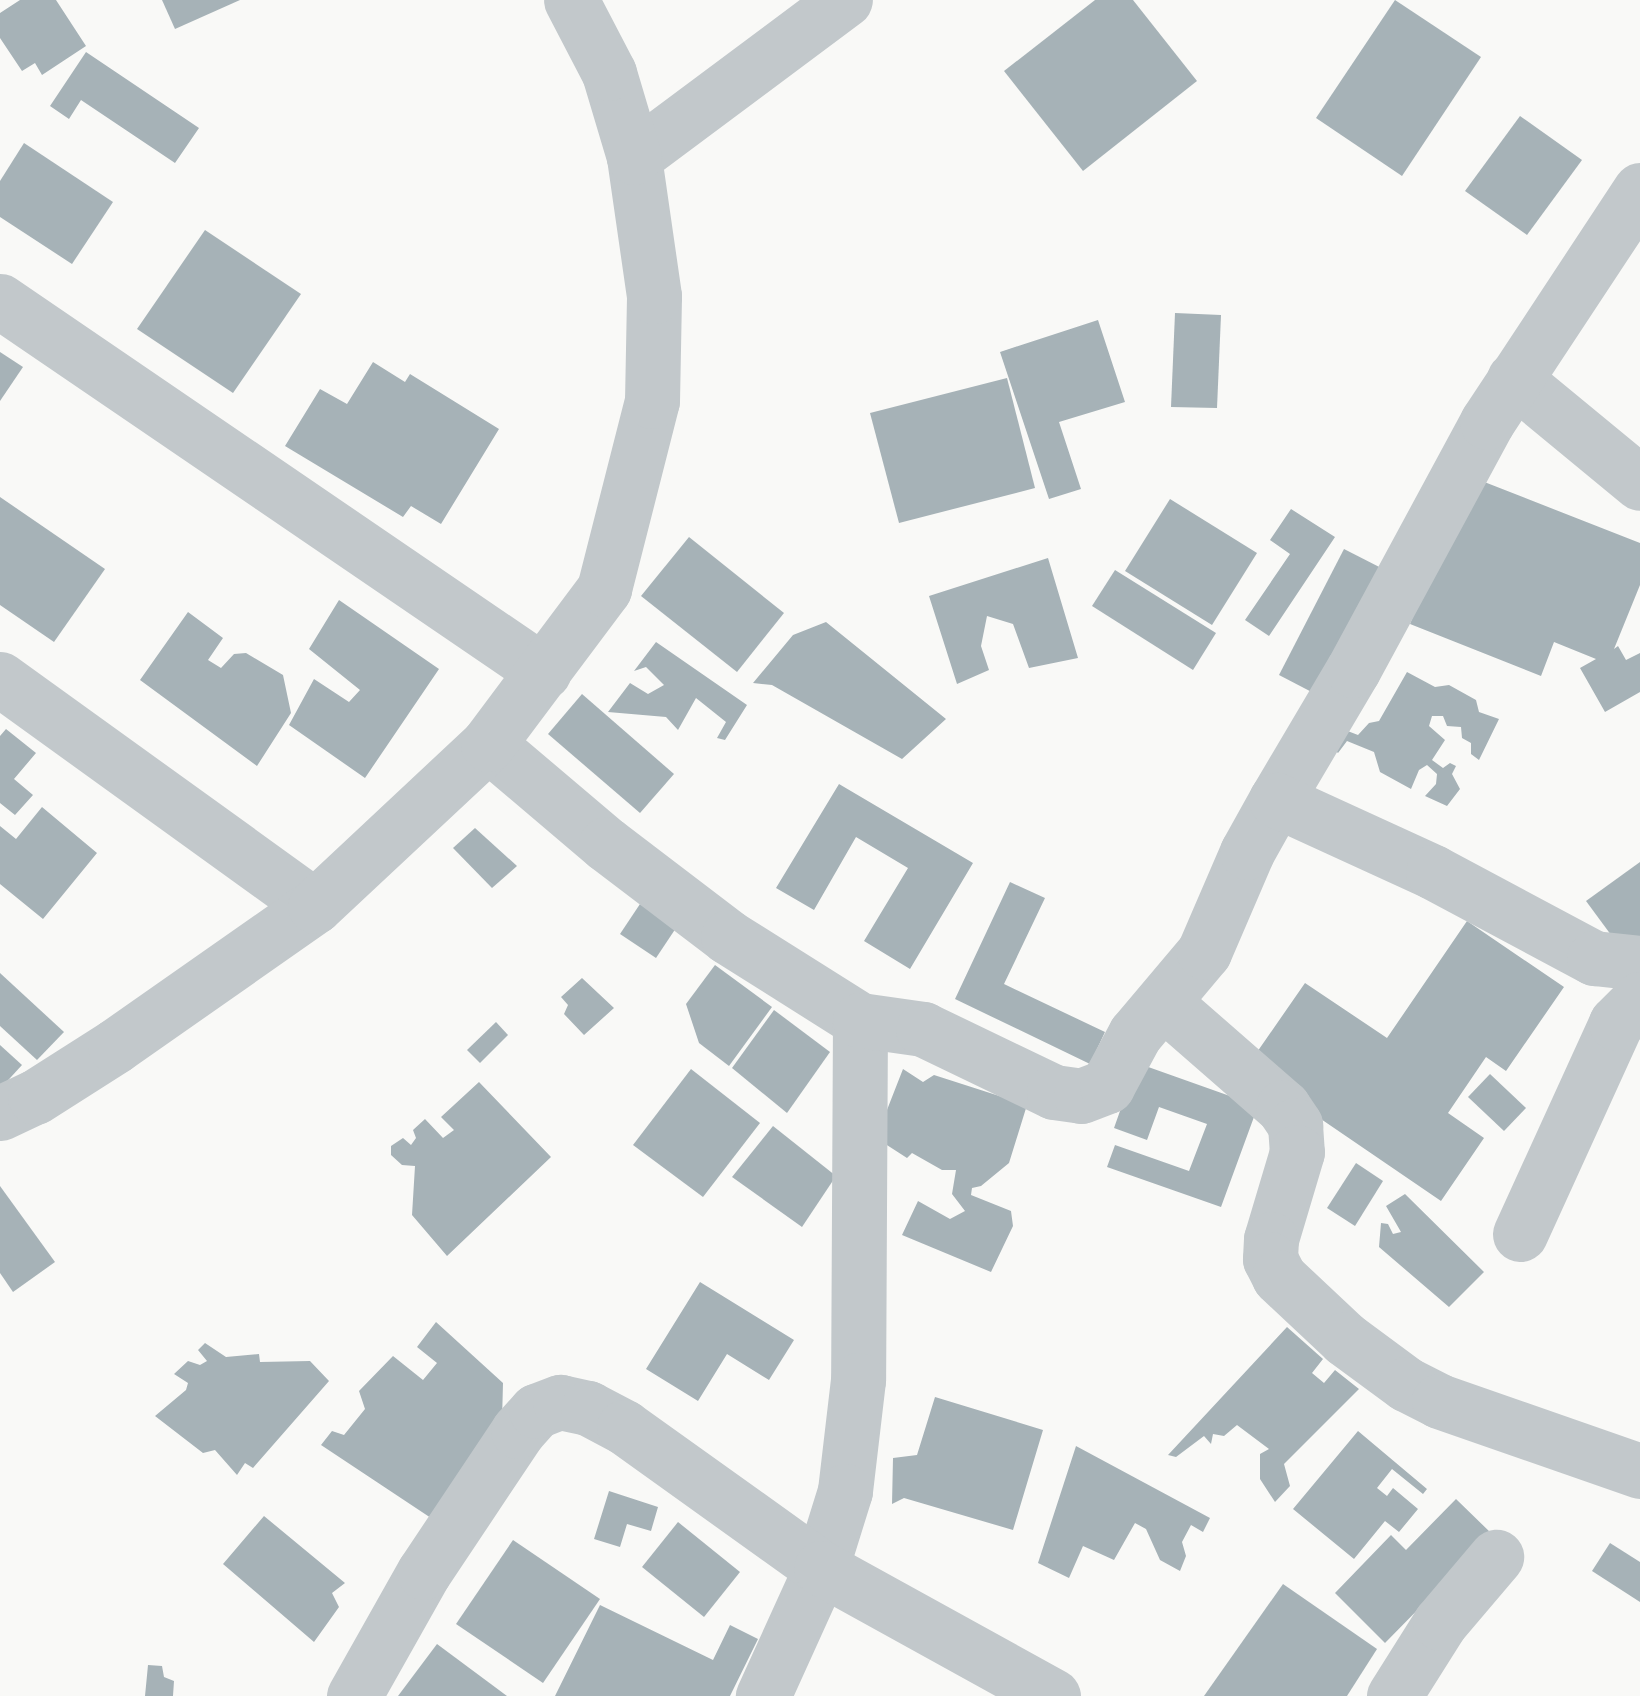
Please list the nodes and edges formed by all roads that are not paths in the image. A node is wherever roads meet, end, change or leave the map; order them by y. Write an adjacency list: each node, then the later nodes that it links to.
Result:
1 (572, 0): 3 (street)
2 (846, 0): 3 (street)
3 (634, 157): 8 (street)
4 (1640, 190): 6 (street)
5 (0, 301): 8 (street)
6 (1514, 379): 7 (street); 11 (street)
7 (1640, 483)
8 (544, 672): 10 (street)
9 (0, 679): 12 (street)
10 (488, 744): 12 (street); 16 (street)
11 (1276, 800): 13 (street); 15 (street)
12 (315, 906): 17 (street)
13 (1640, 962)
14 (1640, 999): 18 (street)
15 (1165, 1004): 16 (street); 19 (street)
16 (860, 1020): 21 (street)
17 (0, 1114)
18 (1520, 1234)
19 (1640, 1471)
20 (1496, 1557): 25 (street)
21 (821, 1568): 22 (street); 23 (street); 24 (street)
22 (354, 1696)
23 (763, 1696)
24 (1053, 1696)
25 (1394, 1696)

